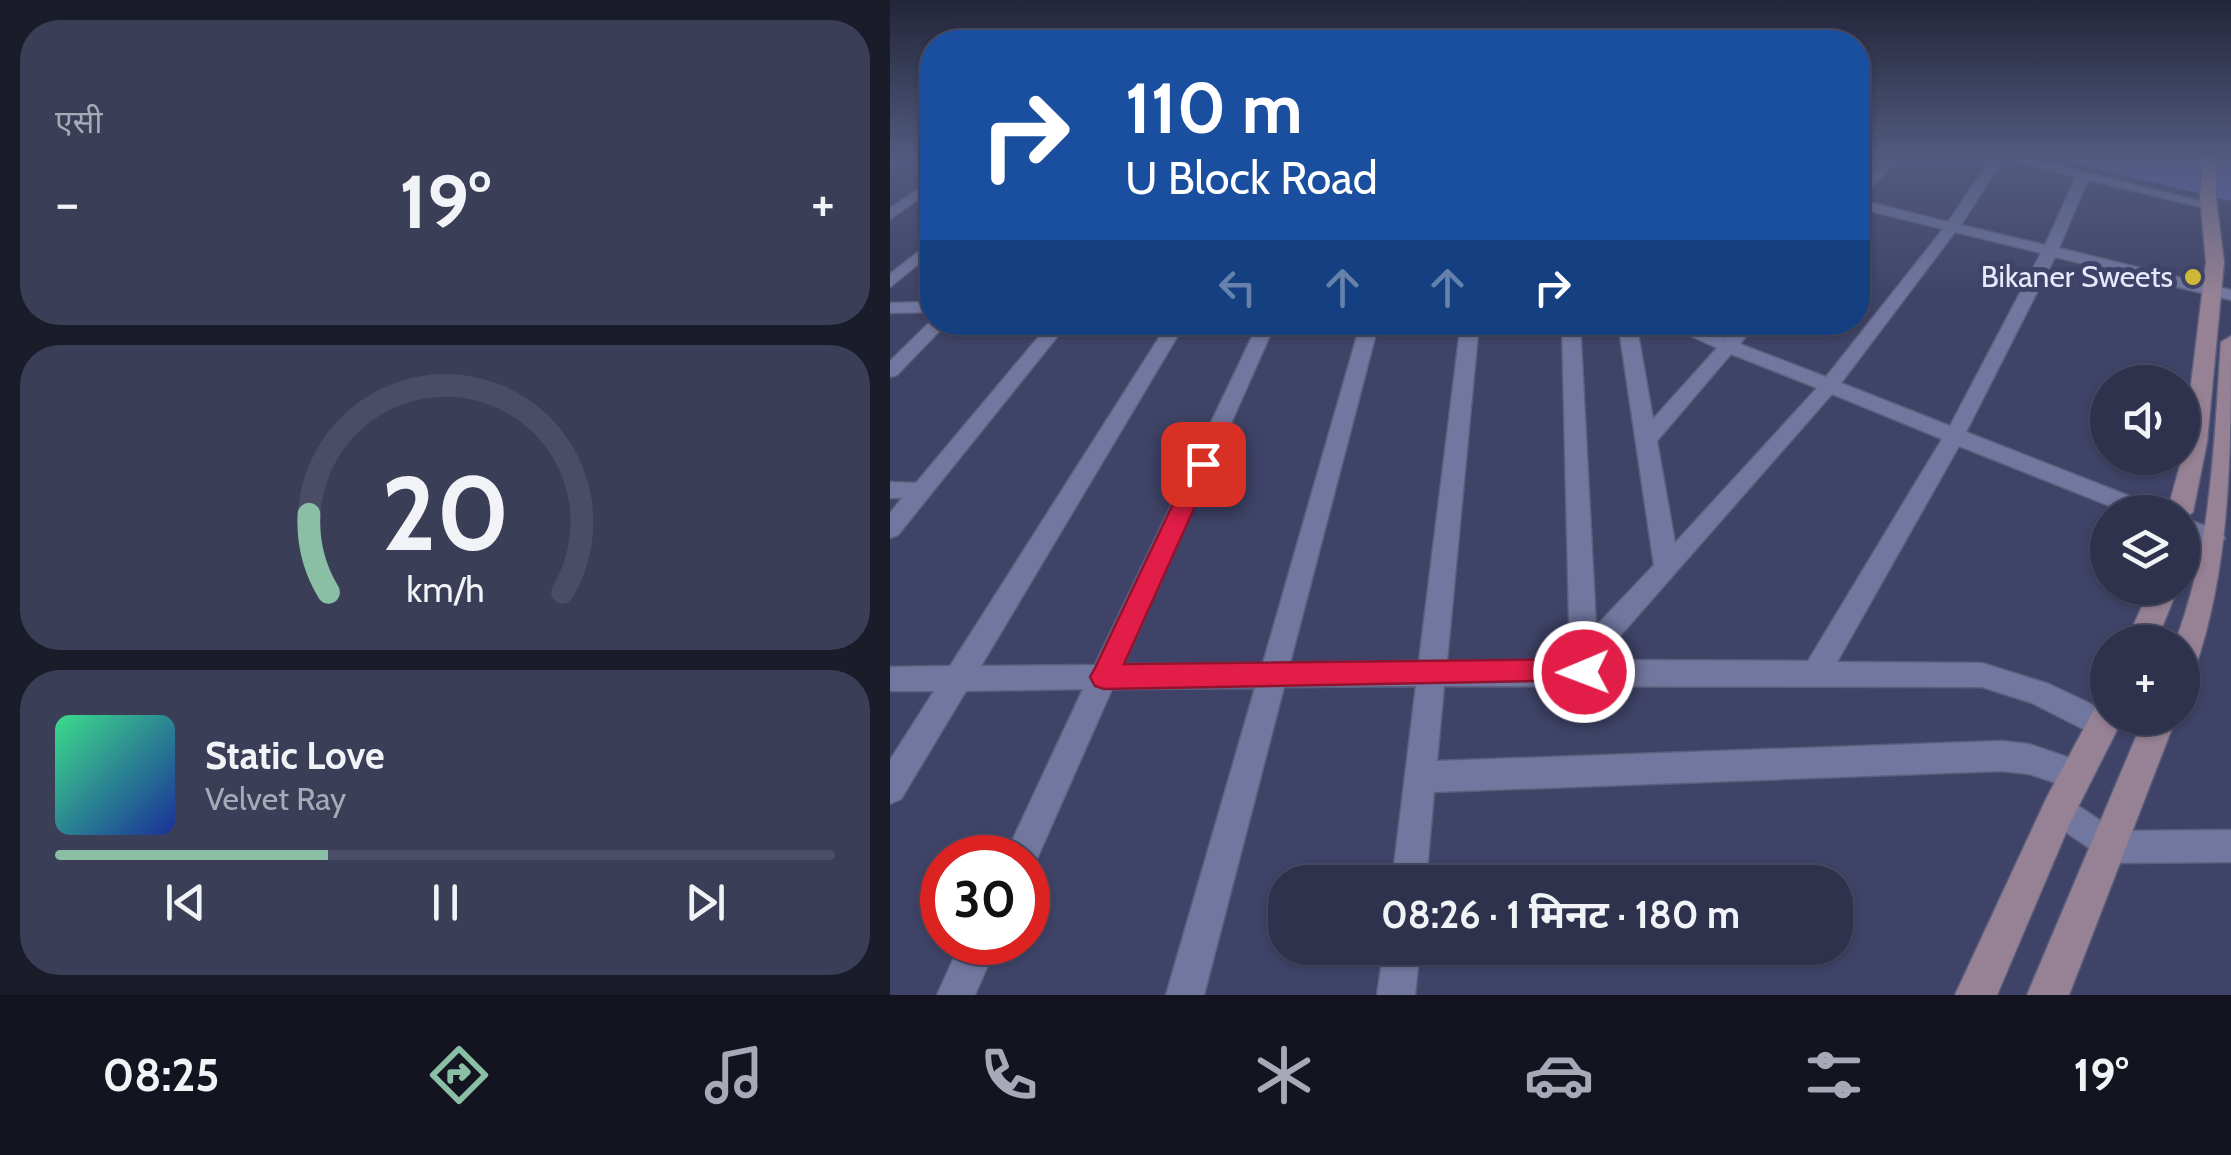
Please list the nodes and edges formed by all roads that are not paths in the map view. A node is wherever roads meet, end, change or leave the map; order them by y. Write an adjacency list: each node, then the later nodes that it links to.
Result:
1 (1873, 205): 5 (street)
2 (1968, 205): 5 (street)
3 (2071, 205): 6 (street)
4 (2209, 205): 9 (main road)
5 (1953, 229): 6 (street); 12 (street)
6 (2052, 252): 9 (street); 28 (street)
7 (920, 256): 8 (street)
8 (890, 282)
9 (2221, 292): 34 (main road)
10 (890, 308): 11 (street)
11 (920, 308)
12 (1870, 332)
13 (927, 335): 26 (street)
14 (1050, 335): 32 (street)
15 (1170, 335): 45 (street)
16 (1262, 335): 44 (street)
17 (1366, 335): 42 (street)
18 (1469, 335): 43 (street)
19 (1572, 335): 40 (street)
20 (1629, 335): 29 (street)
21 (1699, 335): 25 (street)
22 (1738, 335): 25 (street)
23 (1868, 335): 27 (street)
24 (2231, 342): 30 (main road)
25 (1728, 347): 27 (street); 29 (street)
26 (890, 371)
27 (1826, 387): 28 (street); 38 (street)
28 (1955, 437): 33 (street); 41 (street)
29 (1645, 440): 38 (street)
30 (2228, 453): 37 (main road)
31 (890, 490): 32 (street)
32 (922, 490): 35 (street)
33 (2103, 495)
34 (2184, 495)
35 (890, 529)
36 (2200, 533): 37 (street)
37 (2213, 538): 39 (main road)
38 (1667, 567): 40 (street)
39 (2199, 625)
40 (1584, 664): 41 (street); 43 (street)
41 (1816, 673): 47 (street)
42 (1274, 674): 43 (street); 44 (street); 61 (street)
43 (1430, 676): 51 (street)
44 (1104, 677): 45 (street); 54 (street)
45 (958, 678): 46 (street); 52 (street)
46 (890, 679)
47 (2090, 714)
48 (2097, 735): 50 (main road)
49 (2153, 735): 55 (main road)
50 (2077, 775): 51 (street); 53 (main road)
51 (1422, 777): 57 (street)
52 (890, 788)
53 (2059, 809): 55 (street); 63 (main road)
54 (1031, 835)
55 (2111, 846): 56 (street); 64 (main road)
56 (2231, 846)
57 (1411, 865)
58 (970, 965): 60 (street)
59 (1400, 965): 62 (street)
60 (956, 995)
61 (1185, 995)
62 (1396, 995)
63 (1976, 995)
64 (2048, 995)

